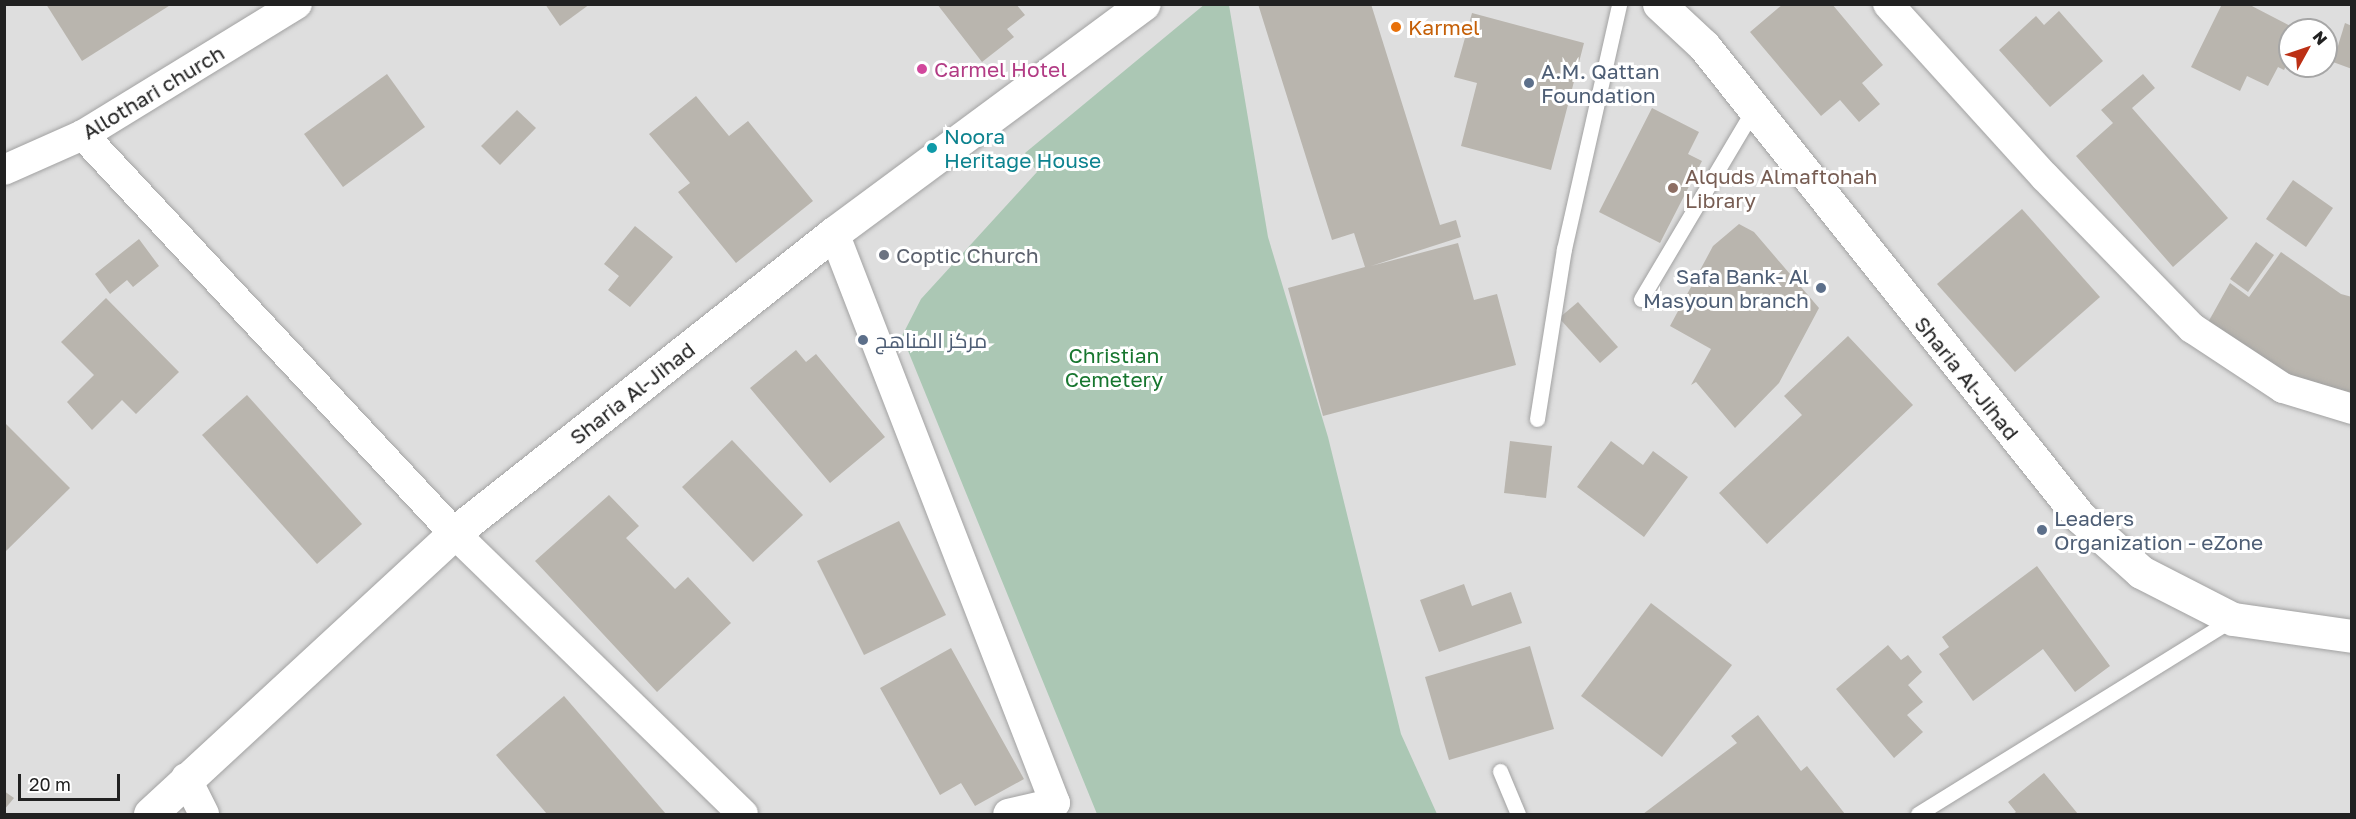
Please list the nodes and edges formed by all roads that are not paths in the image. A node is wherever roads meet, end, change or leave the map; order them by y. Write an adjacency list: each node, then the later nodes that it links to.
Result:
1 (297, 4): 7 (street, Allothari church)
2 (1143, 4): 9 (street, Sharia Al-Jihad)
3 (1619, 4): 12 (lane)
4 (1659, 4): 6 (street, Sharia Al-Jihad)
5 (1888, 4): 11 (street)
6 (1754, 109): 10 (lane); 14 (street, Sharia Al-Jihad)
7 (83, 135): 8 (street, Allothari church); 13 (street)
8 (4, 170)
9 (834, 233): 13 (street, Sharia Al-Jihad); 18 (street)
10 (1641, 299)
11 (2352, 409)
12 (1537, 419)
13 (454, 533): 17 (street, Sharia Al-Jihad); 21 (street)
14 (2233, 618): 15 (street, Sharia Al-Jihad); 24 (lane)
15 (2352, 636)
16 (1500, 771): 23 (lane)
17 (186, 778): 19 (street, Sharia Al-Jihad); 20 (street)
18 (1058, 809): 22 (street)
19 (150, 814)
20 (204, 814)
21 (743, 814)
22 (1008, 814)
23 (1518, 814)
24 (1918, 814)

